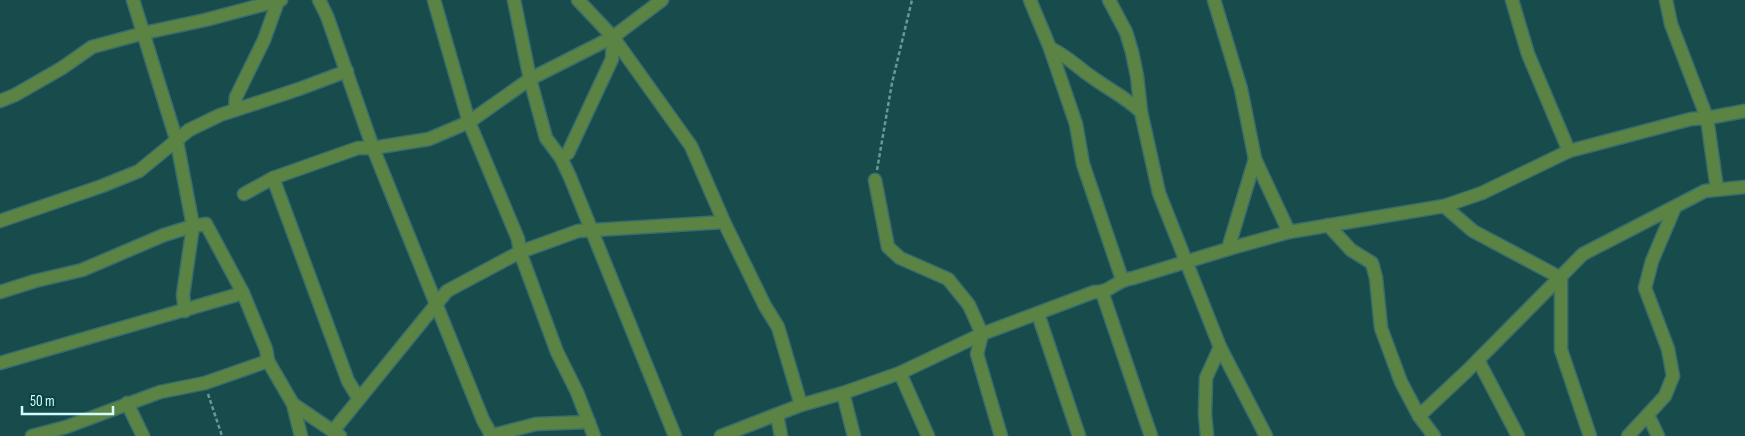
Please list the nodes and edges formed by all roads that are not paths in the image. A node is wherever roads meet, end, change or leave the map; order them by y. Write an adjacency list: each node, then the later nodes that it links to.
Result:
1 (133, 0): 13 (street)
2 (319, 0): 16 (street)
3 (434, 0): 23 (street)
4 (514, 0): 17 (street)
5 (578, 0): 14 (street)
6 (662, 0): 14 (street)
7 (1030, 0): 15 (street)
8 (1109, 0): 21 (street)
9 (1214, 0): 28 (street)
10 (1512, 0): 26 (street)
11 (1666, 0): 22 (street)
12 (279, 1): 13 (street); 19 (street)
13 (144, 33): 18 (street); 24 (street)
14 (613, 38): 17 (street); 27 (street); 37 (street)
15 (1050, 48): 21 (street); 46 (street)
16 (347, 71): 19 (street); 25 (street)
17 (530, 79): 23 (street); 27 (street)
18 (0, 101)
19 (235, 110): 24 (street)
20 (1745, 111): 22 (street)
21 (1141, 112): 44 (street)
22 (1707, 118): 26 (street); 32 (street)
23 (469, 122): 25 (street); 43 (street)
24 (177, 142): 36 (street); 39 (street)
25 (373, 148): 29 (street); 50 (street)
26 (1569, 151): 34 (street)
27 (561, 158): 40 (street)
28 (1255, 159): 41 (street); 42 (street)
29 (273, 178): 33 (street); 60 (street)
30 (875, 180): 53 (street)
31 (1745, 187): 32 (street)
32 (1717, 189): 35 (street)
33 (244, 194)
34 (1444, 206): 38 (street); 45 (street)
35 (1675, 207): 45 (street); 65 (street)
36 (0, 221)
37 (724, 222): 40 (street); 63 (street)
38 (1328, 225): 41 (street); 66 (street)
39 (193, 226): 47 (street); 49 (street); 51 (street)
40 (592, 231): 43 (street); 75 (street)
41 (1289, 232): 42 (street)
42 (1228, 249): 44 (street)
43 (520, 252): 50 (street); 67 (street)
44 (1185, 262): 46 (street); 54 (street)
45 (1561, 278): 55 (street); 87 (street)
46 (1122, 279): 48 (street)
47 (0, 292)
48 (1102, 292): 52 (street); 82 (street)
49 (243, 293): 51 (street); 56 (street)
50 (436, 306): 60 (street); 73 (street)
51 (185, 311): 57 (street)
52 (1038, 314): 53 (street); 81 (street)
53 (982, 334): 58 (street); 80 (street)
54 (1220, 347): 83 (street); 84 (street)
55 (1478, 360): 66 (street); 86 (street)
56 (268, 361): 61 (street); 62 (street)
57 (0, 363)
58 (900, 373): 59 (street); 79 (street)
59 (843, 394): 63 (street); 78 (street)
60 (359, 399): 69 (street)
61 (127, 403): 68 (street); 71 (street)
62 (293, 404): 69 (street); 72 (street)
63 (801, 406): 64 (street)
64 (777, 415): 76 (street); 77 (street)
65 (1648, 415): 88 (street); 89 (street)
66 (1419, 416): 85 (street)
67 (589, 422): 73 (street); 74 (street)
68 (67, 431): 70 (street)
69 (336, 434)
70 (32, 436)
71 (143, 436)
72 (301, 436)
73 (491, 436)
74 (594, 436)
75 (675, 436)
76 (721, 436)
77 (782, 436)
78 (854, 436)
79 (927, 436)
80 (1001, 436)
81 (1079, 436)
82 (1151, 436)
83 (1207, 436)
84 (1266, 436)
85 (1434, 436)
86 (1518, 436)
87 (1590, 436)
88 (1628, 436)
89 (1658, 436)

